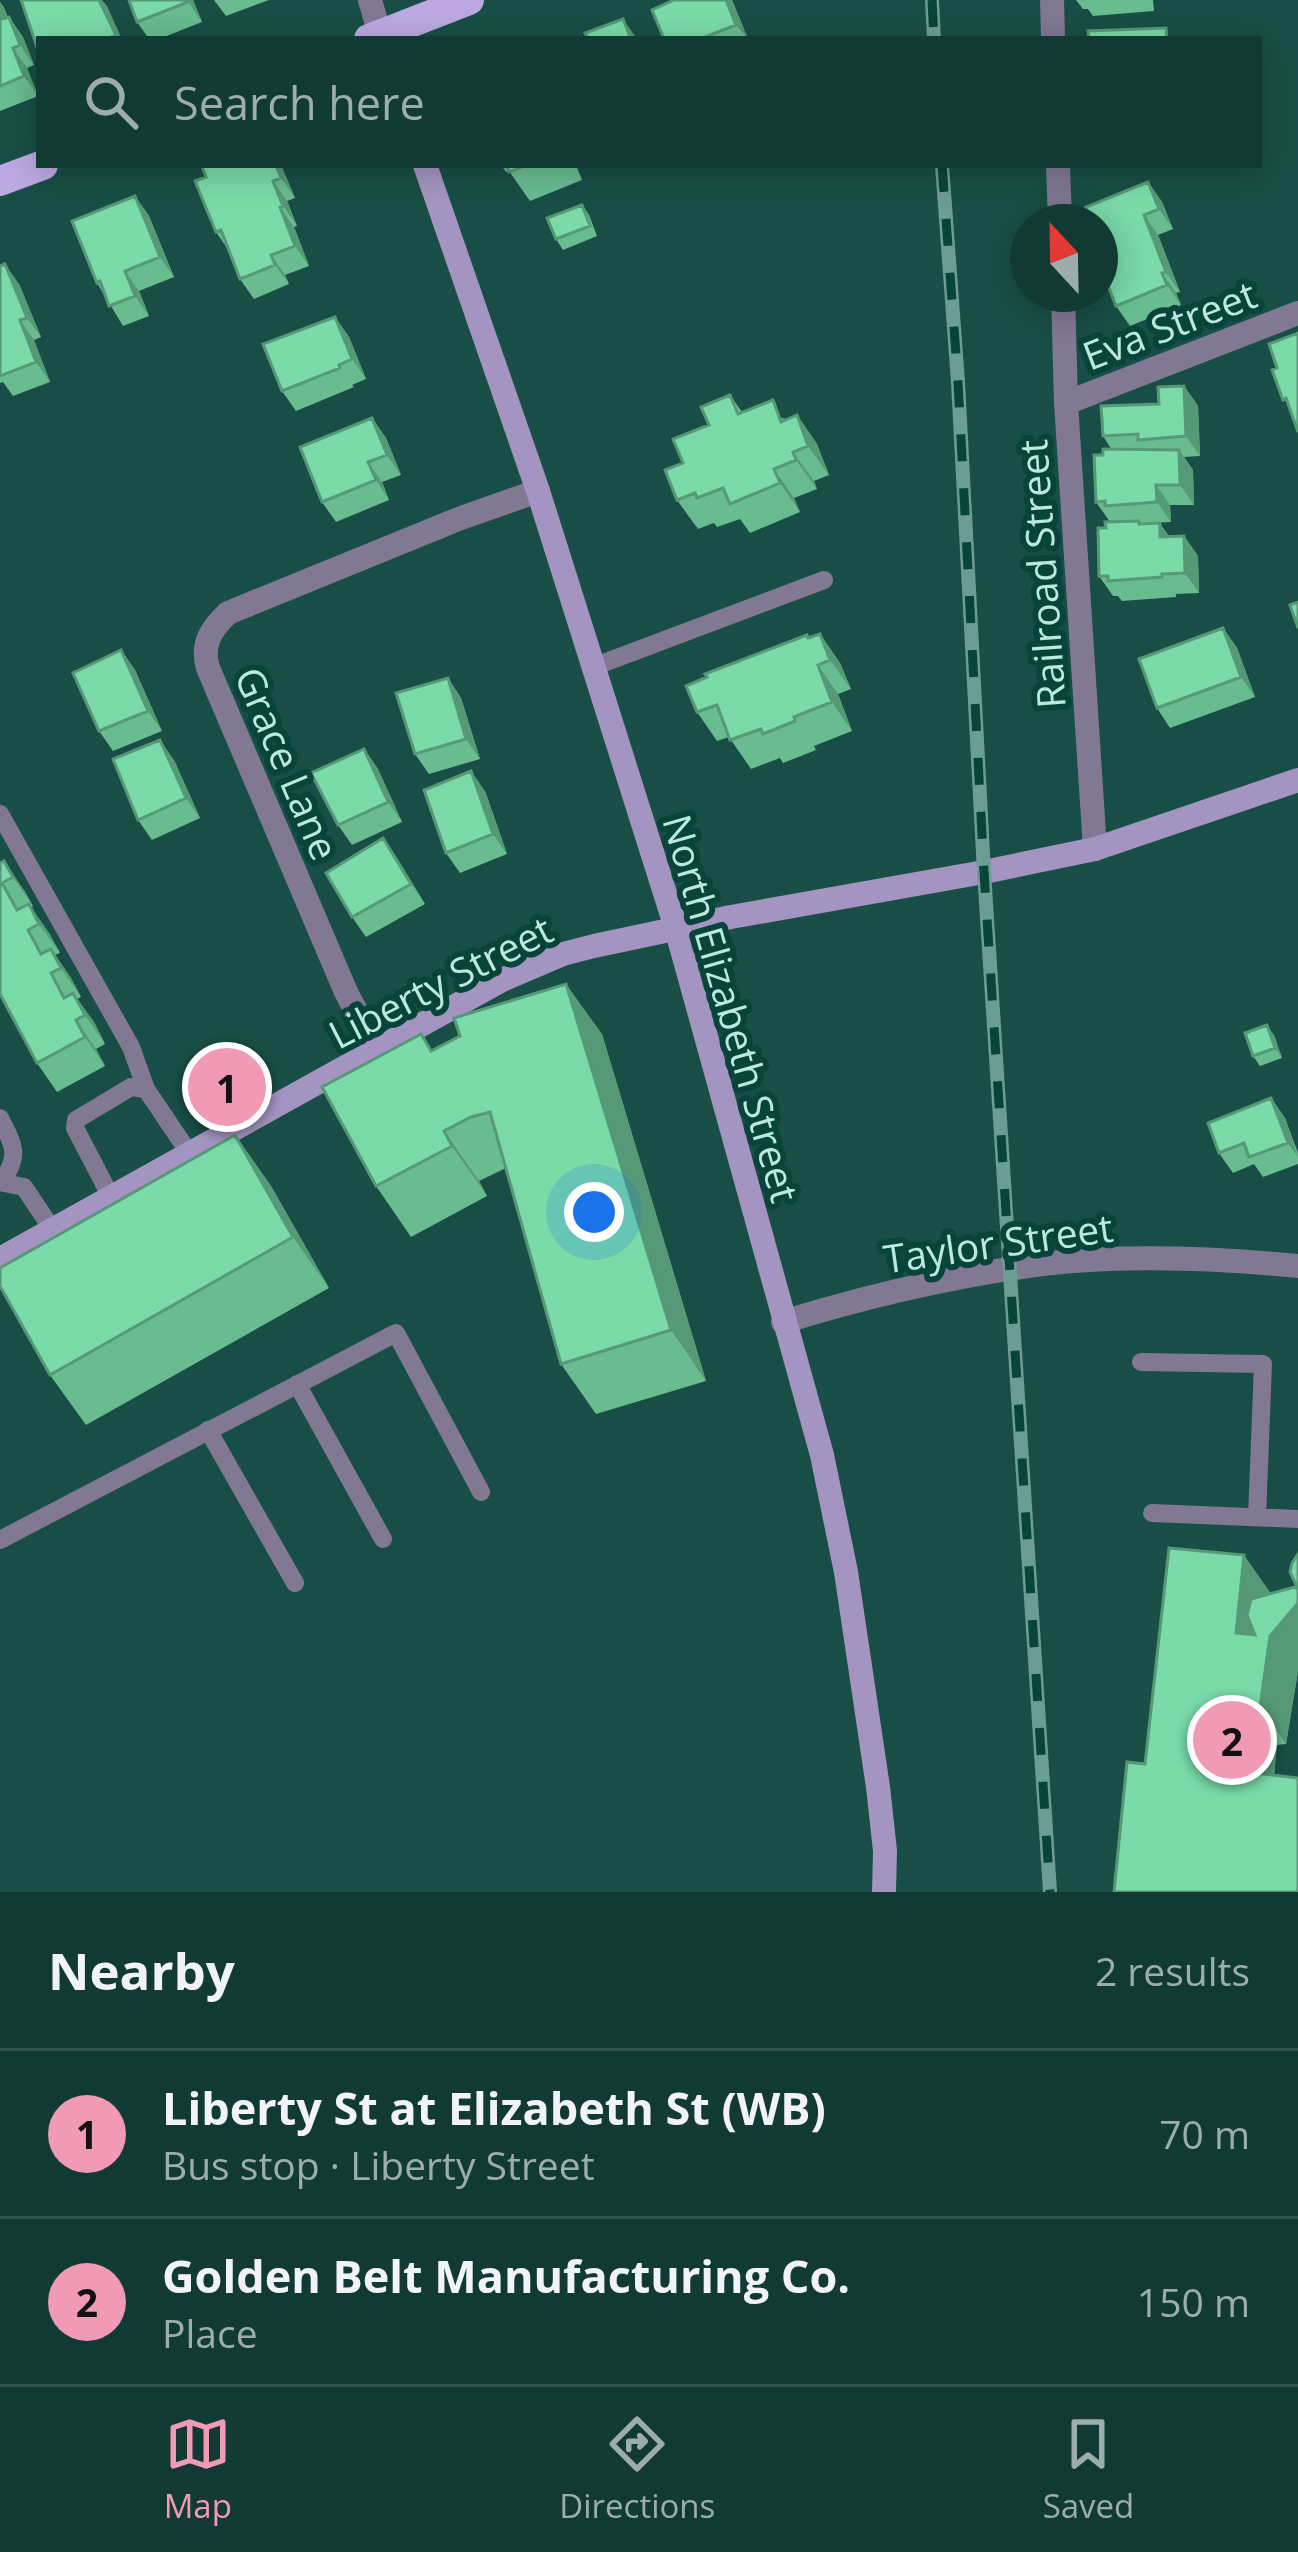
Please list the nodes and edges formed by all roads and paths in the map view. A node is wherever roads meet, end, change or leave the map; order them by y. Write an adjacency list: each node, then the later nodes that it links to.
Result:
1 (370, 0): 4 (street)
2 (469, 0): 5 (main road)
3 (1052, 0): 6 (street)
4 (376, 36)
5 (381, 36)
6 (1054, 36)
7 (36, 168): 10 (main road)
8 (425, 168): 15 (main road, North Elizabeth Street)
9 (1058, 168): 11 (street)
10 (0, 181)
11 (1059, 204)
12 (1063, 312): 14 (street, Railroad Street)
13 (1298, 313): 14 (street, Eva Street)
14 (1066, 403): 20 (street, Railroad Street)
15 (538, 491): 17 (main road, North Elizabeth Street); 22 (street, Grace Lane)
16 (824, 580): 17 (lane)
17 (593, 667): 21 (main road, North Elizabeth Street)
18 (1298, 780): 20 (main road, Liberty Street)
19 (0, 814): 23 (lane)
20 (1095, 849): 21 (main road, Liberty Street)
21 (676, 928): 22 (main road, Liberty Street); 31 (main road, North Elizabeth Street)
22 (377, 1051): 25 (main road, Liberty Street)
23 (146, 1089): 25 (lane); 27 (lane)
24 (0, 1118): 26 (lane)
25 (189, 1153): 27 (main road, Liberty Street)
26 (1, 1182): 28 (lane)
27 (111, 1197): 28 (main road, Liberty Street)
28 (52, 1229): 29 (main road, Liberty Street)
29 (0, 1259)
30 (1298, 1266): 31 (street, Taylor Street)
31 (783, 1322): 42 (main road, North Elizabeth Street)
32 (1141, 1362): 37 (lane)
33 (298, 1384): 34 (lane); 35 (lane); 39 (lane)
34 (208, 1430): 40 (lane); 41 (lane)
35 (481, 1492)
36 (1152, 1513): 37 (lane)
37 (1257, 1517): 38 (lane)
38 (1298, 1520)
39 (382, 1539)
40 (0, 1540)
41 (295, 1583)
42 (884, 1892)

